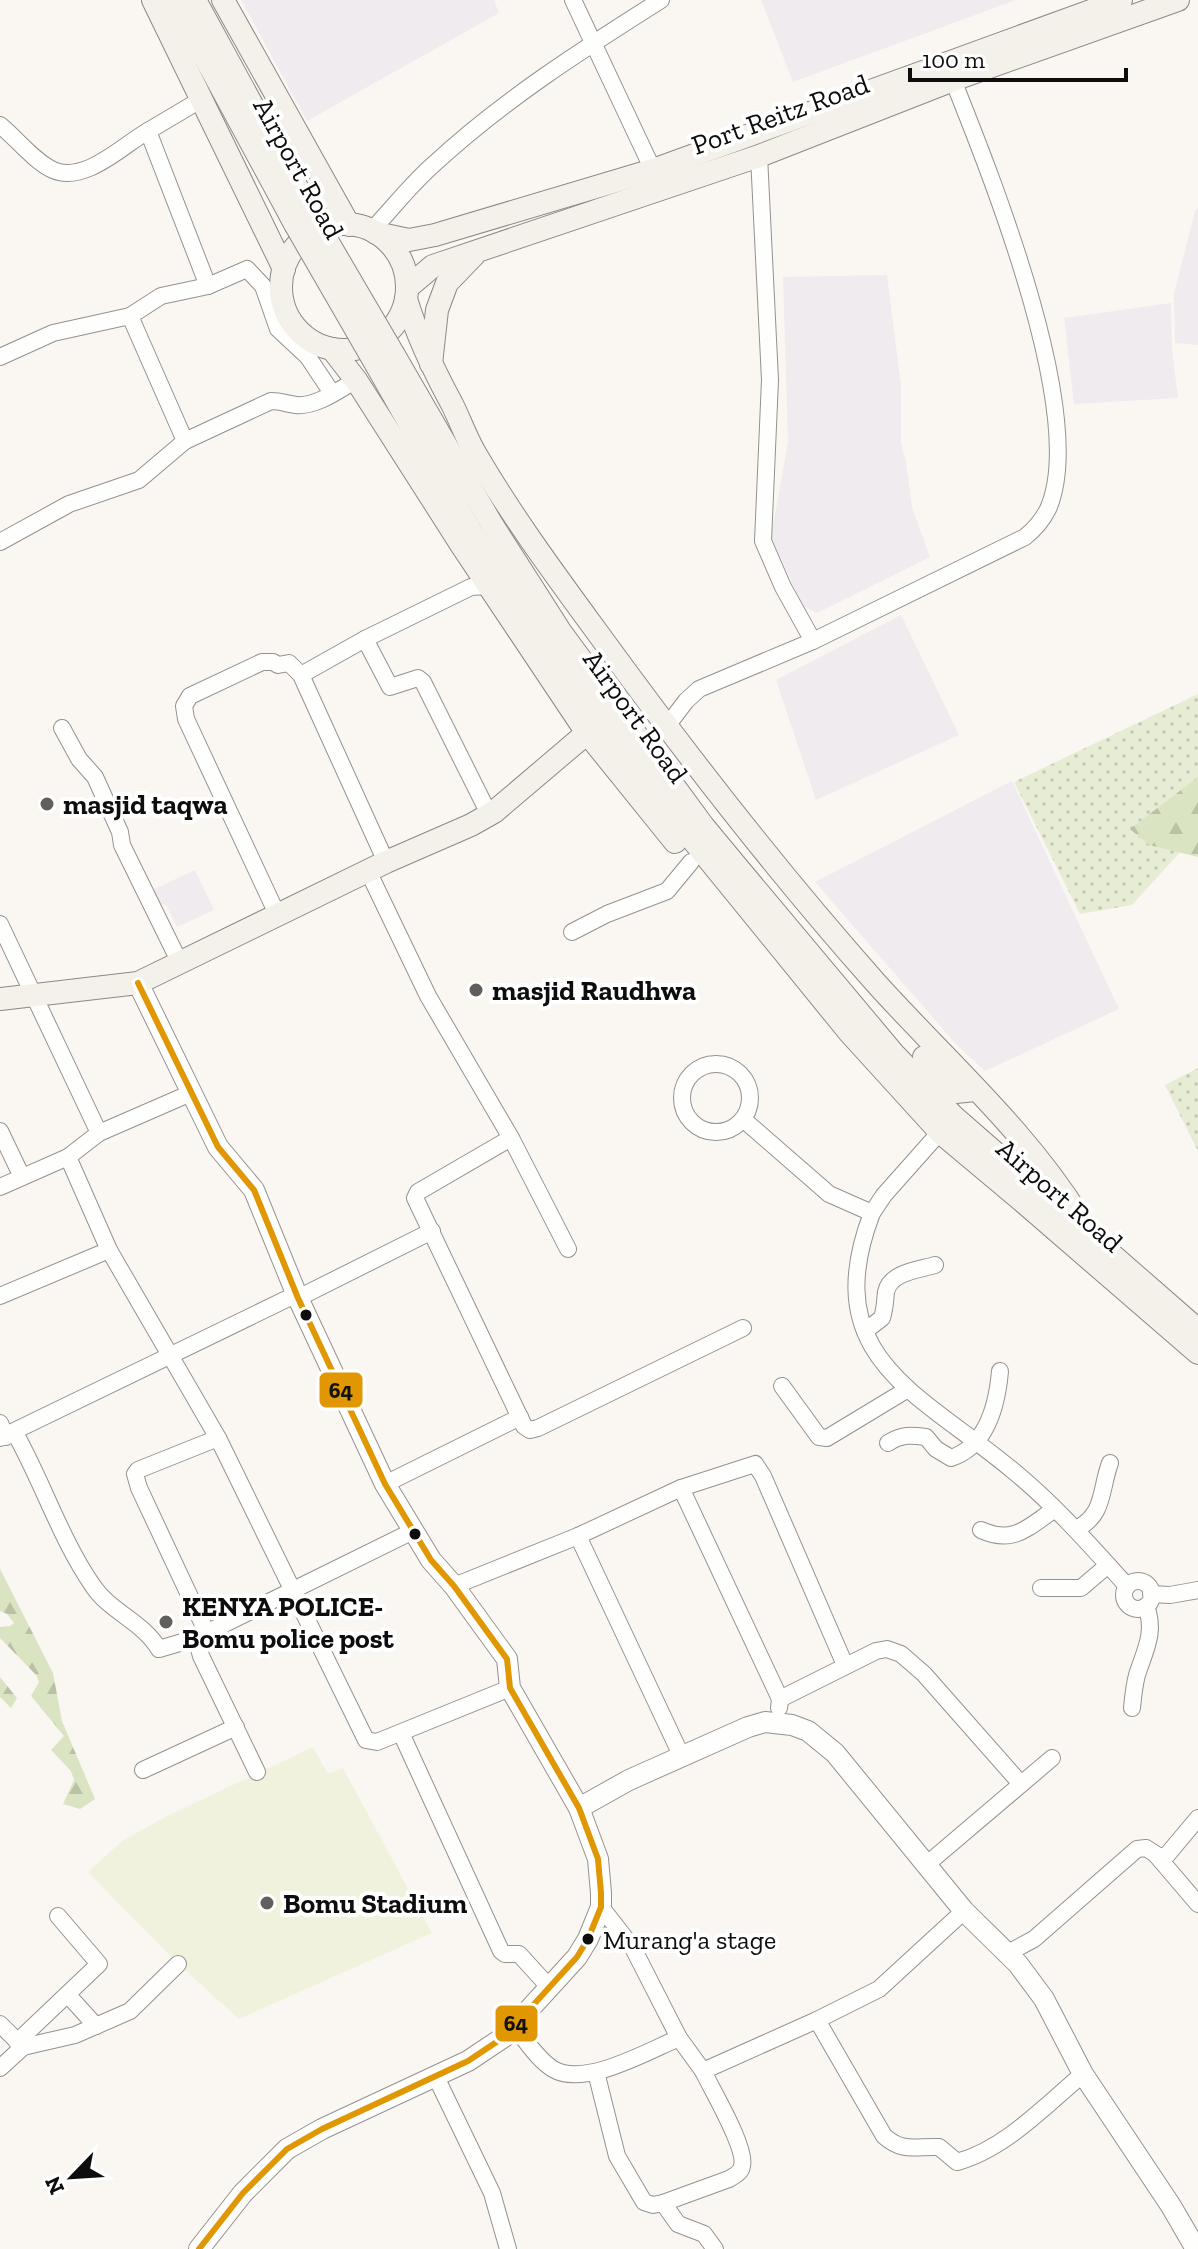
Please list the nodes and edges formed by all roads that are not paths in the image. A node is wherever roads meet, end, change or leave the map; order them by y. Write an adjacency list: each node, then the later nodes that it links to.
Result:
1 (153, 0): 11 (main road)
2 (174, 0): 34 (main road, Airport Road, bridge)
3 (195, 0): 34 (main road, Airport Road, bridge)
4 (223, 0): 16 (main road)
5 (573, 0): 9 (street)
6 (661, 0): 9 (street)
7 (1121, 0): 15 (main road)
8 (1178, 0): 10 (main road, Port Reitz Road)
9 (592, 43): 15 (street); 17 (street)
10 (953, 80): 14 (main road, Port Reitz Road); 32 (street)
11 (202, 99): 13 (street); 19 (main road)
12 (0, 125): 13 (street)
13 (148, 131): 20 (street)
14 (759, 156): 18 (main road, Port Reitz Road); 32 (street)
15 (653, 170): 17 (main road)
16 (349, 225): 17 (main road); 19 (main road)
17 (374, 232): 21 (main road)
18 (478, 252): 21 (main road, Port Reitz Road); 25 (main road)
19 (284, 269): 23 (main road)
20 (208, 286): 22 (street); 27 (street)
21 (406, 293): 23 (main road); 25 (main road)
22 (130, 316): 24 (street); 28 (street)
23 (332, 349): 26 (main road)
24 (0, 357)
25 (431, 366): 35 (main road)
26 (356, 380): 27 (street); 30 (main road)
27 (332, 393): 28 (street)
28 (185, 441): 29 (street)
29 (0, 542)
30 (489, 586): 31 (street); 37 (main road)
31 (365, 639): 33 (street); 38 (street)
32 (813, 641): 35 (street)
33 (301, 675): 40 (street); 42 (street)
34 (600, 703): 41 (main road, Airport Road); 60 (main road, Airport Road)
35 (667, 726): 60 (main road)
36 (62, 728): 45 (street)
37 (587, 733): 38 (main road); 39 (main road)
38 (489, 814): 40 (main road)
39 (691, 862): 41 (main road); 44 (street)
40 (377, 866): 42 (main road); 54 (street)
41 (739, 897): 52 (main road, Airport Road)
42 (277, 914): 45 (main road)
43 (0, 924): 47 (street)
44 (572, 932)
45 (179, 961): 46 (main road)
46 (138, 983): 47 (main road); 49 (street)
47 (35, 993): 48 (main road); 53 (street)
48 (0, 999)
49 (191, 1093): 53 (street); 65 (street)
50 (744, 1120): 50 (street); 58 (street)
51 (0, 1131): 56 (street)
52 (940, 1132): 58 (street); 70 (main road, Airport Road)
53 (99, 1133): 55 (street)
54 (511, 1138): 59 (street); 61 (street)
55 (68, 1157): 56 (street); 62 (street)
56 (22, 1177): 57 (street)
57 (0, 1187)
58 (872, 1213): 68 (street)
59 (432, 1231): 65 (street); 74 (street)
60 (1095, 1242): 67 (main road, Airport Road)
61 (568, 1249)
62 (109, 1250): 64 (street); 69 (street)
63 (935, 1265): 68 (street)
64 (0, 1296)
65 (298, 1296): 69 (street); 80 (street)
66 (743, 1328): 74 (street)
67 (1198, 1330)
68 (865, 1331): 73 (street)
69 (171, 1353): 75 (street); 76 (street)
70 (1198, 1353)
71 (1000, 1371): 77 (street)
72 (782, 1386): 73 (street)
73 (908, 1389): 77 (street)
74 (520, 1417): 80 (street)
75 (5, 1433): 93 (street)
76 (218, 1438): 90 (street); 93 (street)
77 (978, 1442): 78 (street); 82 (street)
78 (888, 1443)
79 (1110, 1463): 83 (street)
80 (385, 1484): 85 (street)
81 (681, 1488): 86 (street); 94 (street); 96 (street)
82 (1055, 1509): 83 (street); 84 (street)
83 (1076, 1529): 87 (street)
84 (981, 1530)
85 (413, 1531): 88 (street); 90 (street)
86 (578, 1536): 88 (street); 101 (street)
87 (1108, 1565): 89 (street); 92 (street)
88 (454, 1586): 95 (street)
89 (1041, 1588)
90 (291, 1590): 93 (street); 100 (street)
91 (1198, 1590): 92 (street)
92 (1149, 1600): 97 (street)
93 (201, 1634): 99 (street)
94 (845, 1665): 96 (street); 105 (street)
95 (510, 1688): 100 (street); 106 (street)
96 (780, 1699): 98 (street)
97 (1132, 1708)
98 (779, 1722): 101 (street); 109 (street)
99 (236, 1727): 103 (street); 104 (street)
100 (401, 1733): 116 (street)
101 (681, 1755): 106 (street)
102 (1052, 1758): 105 (street)
103 (143, 1770)
104 (257, 1772)
105 (1021, 1784): 109 (street)
106 (579, 1808): 111 (street)
107 (1198, 1818): 108 (street)
108 (1157, 1856): 110 (street); 114 (street)
109 (926, 1865): 112 (street)
110 (1198, 1904)
111 (601, 1907): 116 (street); 122 (street)
112 (964, 1911): 114 (street); 118 (street)
113 (58, 1916): 117 (street)
114 (1008, 1953): 127 (street)
115 (178, 1964): 120 (street)
116 (550, 1988): 121 (street)
117 (68, 1995): 120 (street); 123 (street)
118 (817, 2020): 125 (street); 127 (street)
119 (0, 2024): 123 (street)
120 (96, 2026): 123 (street)
121 (514, 2027): 126 (street); 128 (street)
122 (679, 2038): 125 (street); 126 (street)
123 (20, 2044): 124 (street)
124 (0, 2068)
125 (703, 2071): 129 (street)
126 (596, 2072): 129 (street)
127 (1083, 2074): 133 (street)
128 (436, 2077): 130 (street); 131 (street)
129 (663, 2203): 132 (street)
130 (199, 2249)
131 (508, 2249)
132 (715, 2249)
133 (1196, 2249)

